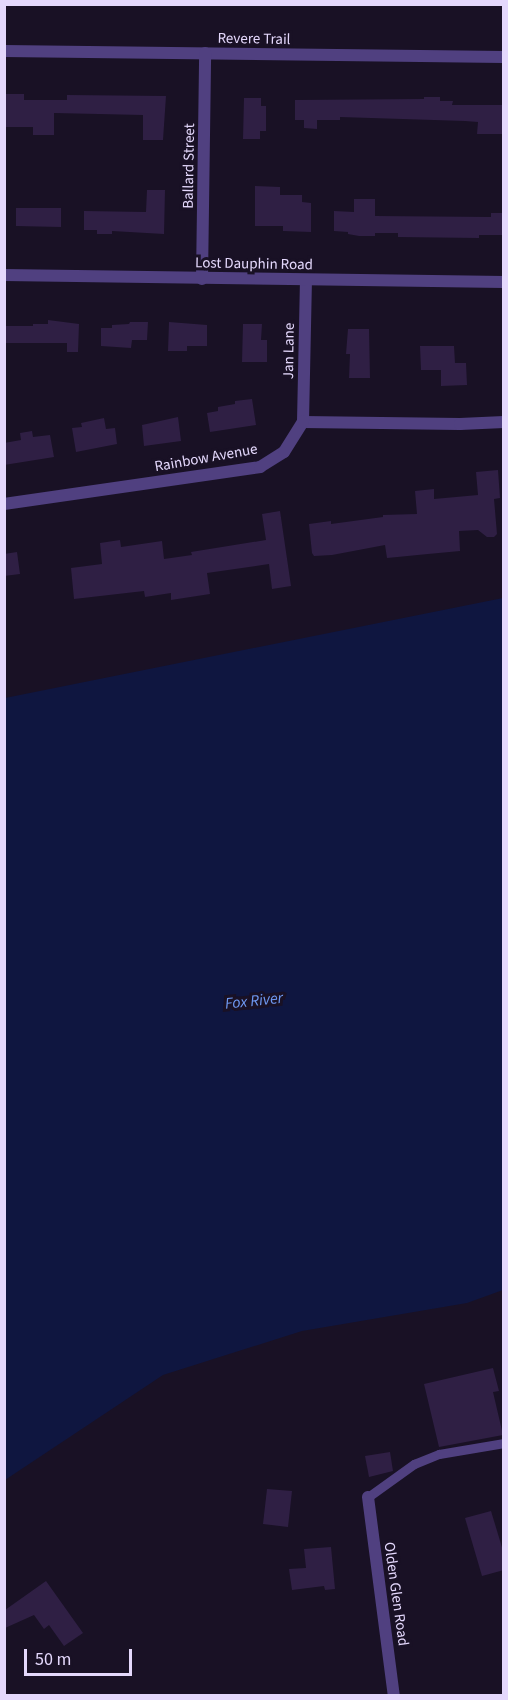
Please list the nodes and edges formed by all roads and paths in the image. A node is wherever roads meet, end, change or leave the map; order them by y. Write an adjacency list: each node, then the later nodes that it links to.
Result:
1 (4, 51): 2 (street, Revere Trail)
2 (205, 53): 3 (street, Revere Trail); 5 (street, Ballard Street)
3 (504, 57)
4 (4, 275): 5 (street, Lost Dauphin Road)
5 (202, 279): 6 (street, Lost Dauphin Road)
6 (306, 280): 7 (street, Lost Dauphin Road); 8 (street, Jan Lane)
7 (504, 282)
8 (303, 422): 9 (street); 10 (street, Rainbow Avenue)
9 (504, 422)
10 (4, 504)
11 (504, 1443): 12 (lane)
12 (368, 1497): 13 (street, Olden Glen Road)
13 (394, 1695)

